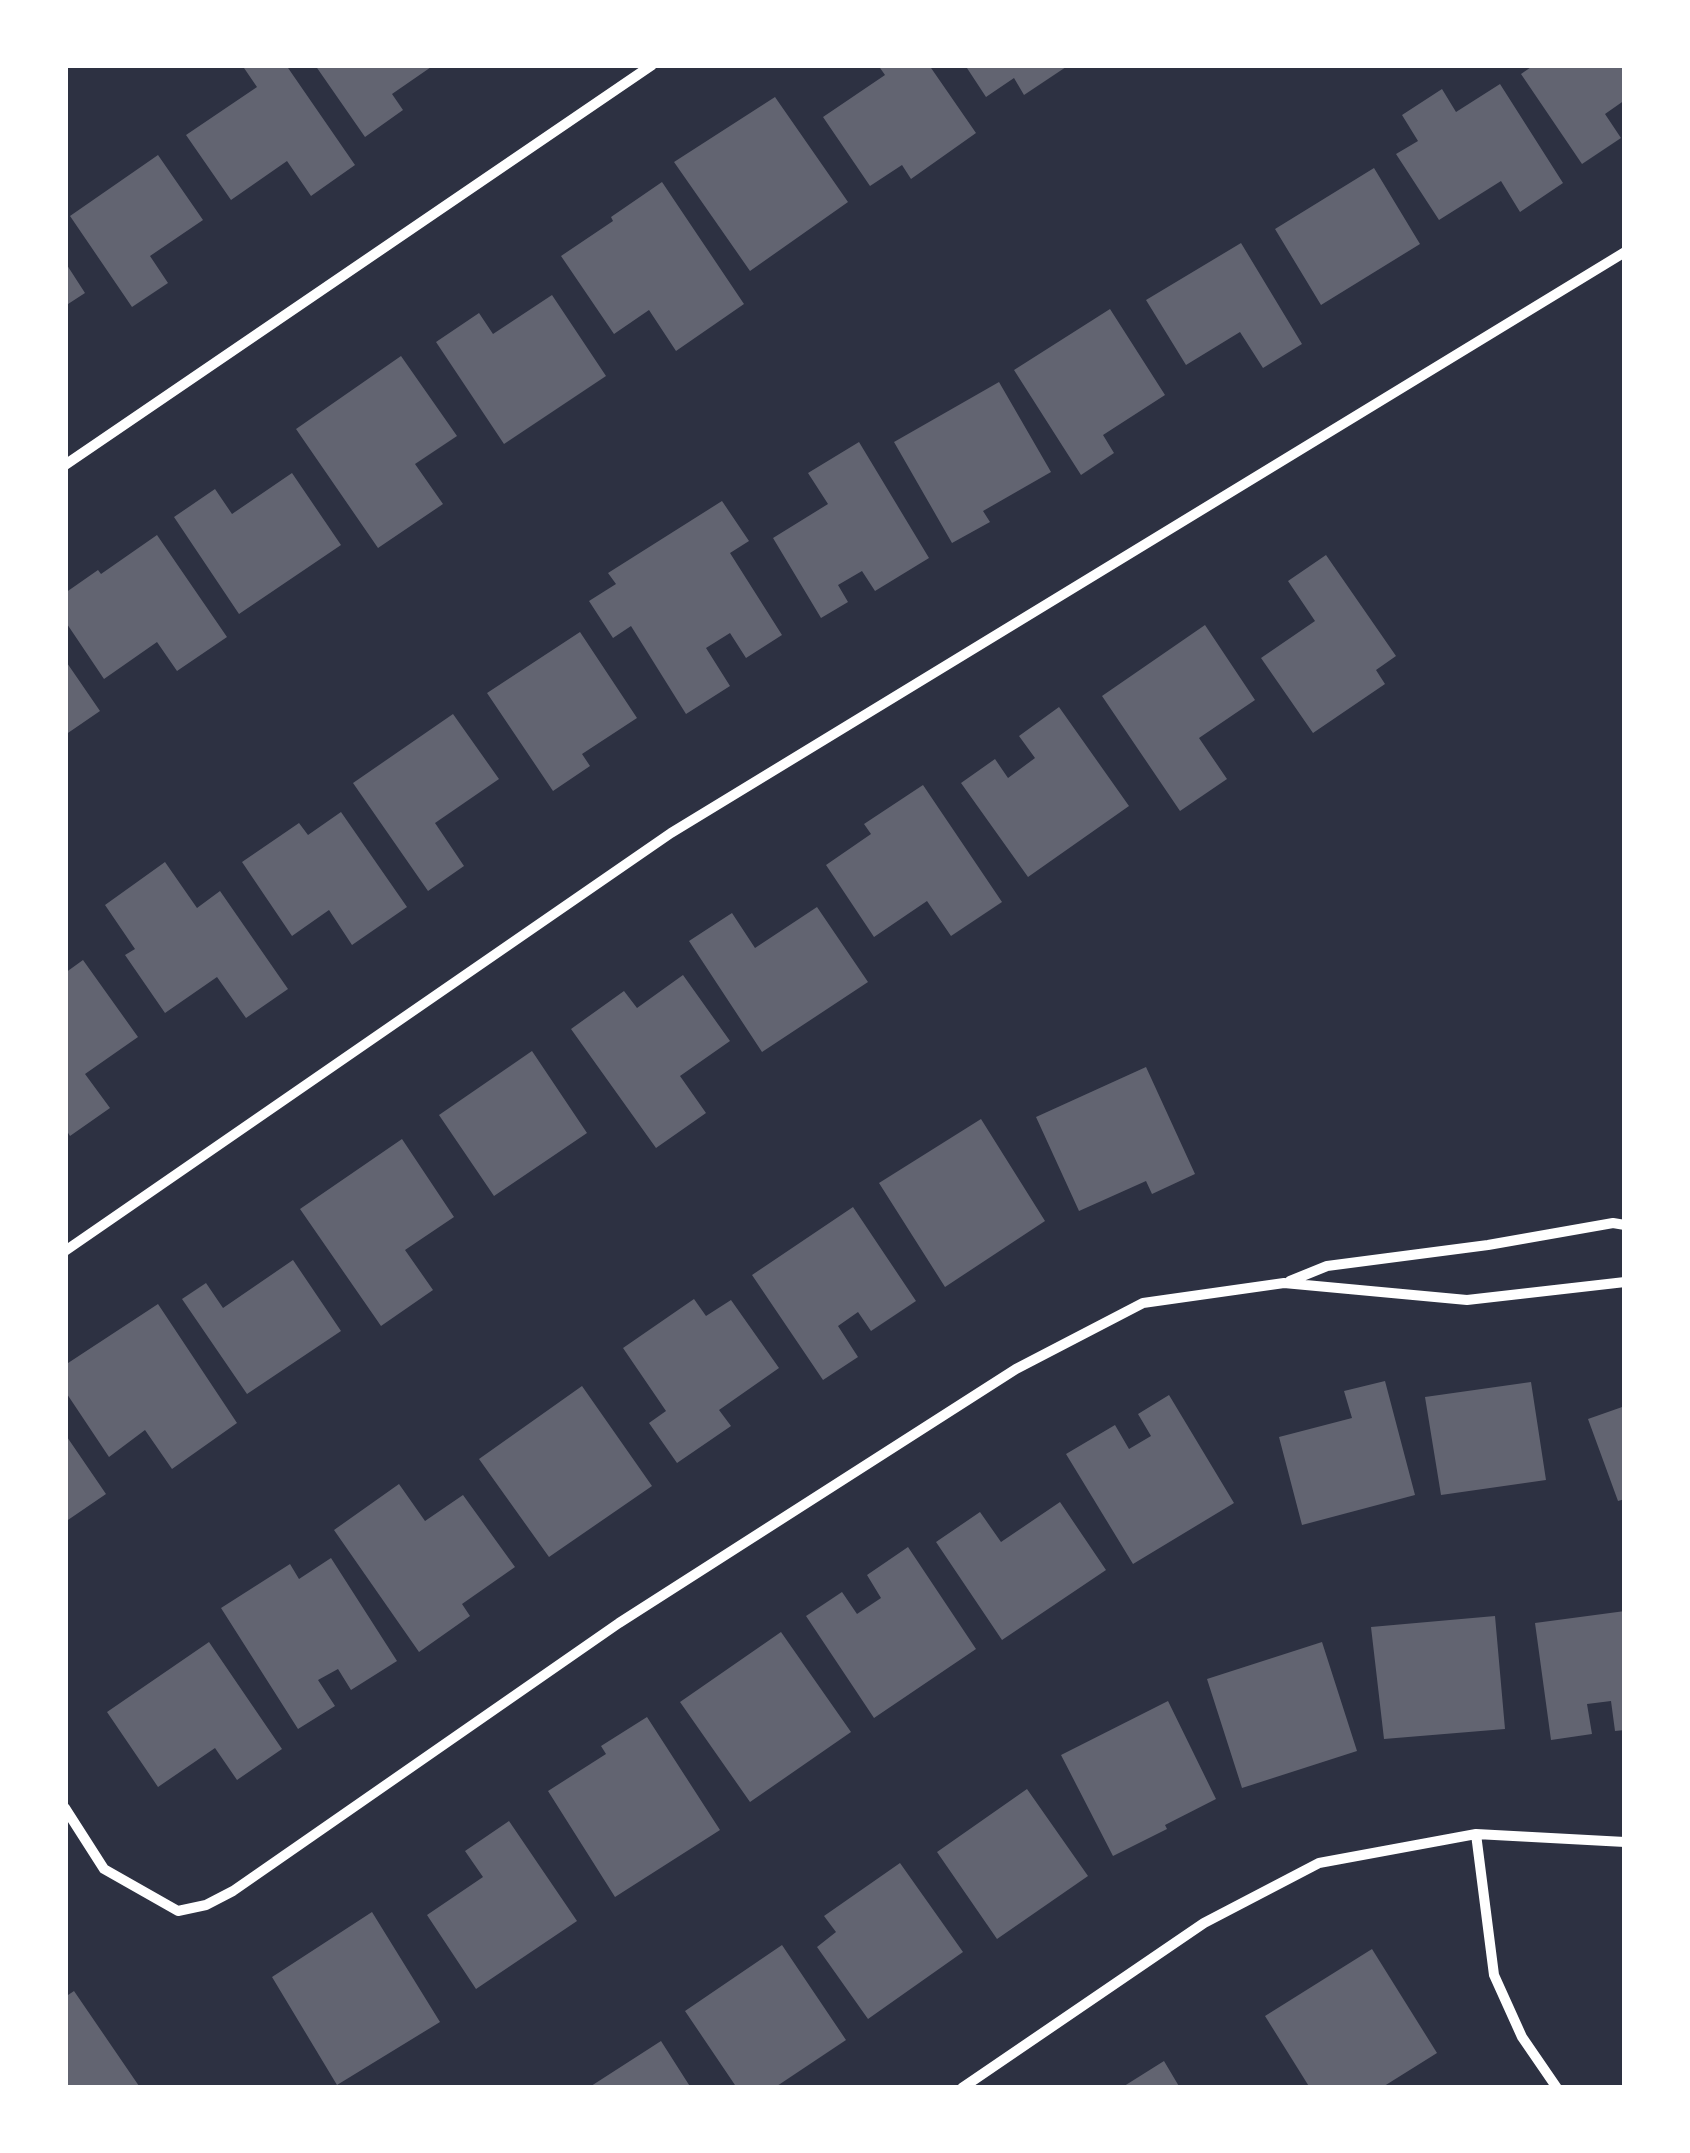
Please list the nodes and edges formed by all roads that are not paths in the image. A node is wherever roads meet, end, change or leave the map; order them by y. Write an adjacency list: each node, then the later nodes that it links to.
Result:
1 (652, 65): 3 (street)
2 (1625, 252): 5 (street)
3 (65, 466)
4 (1625, 1225): 7 (street)
5 (65, 1251)
6 (1625, 1282): 7 (street)
7 (1284, 1283): 8 (street)
8 (65, 1808)
9 (1476, 1834): 10 (street); 11 (street); 12 (street)
10 (1625, 1842)
11 (962, 2088)
12 (1557, 2088)

